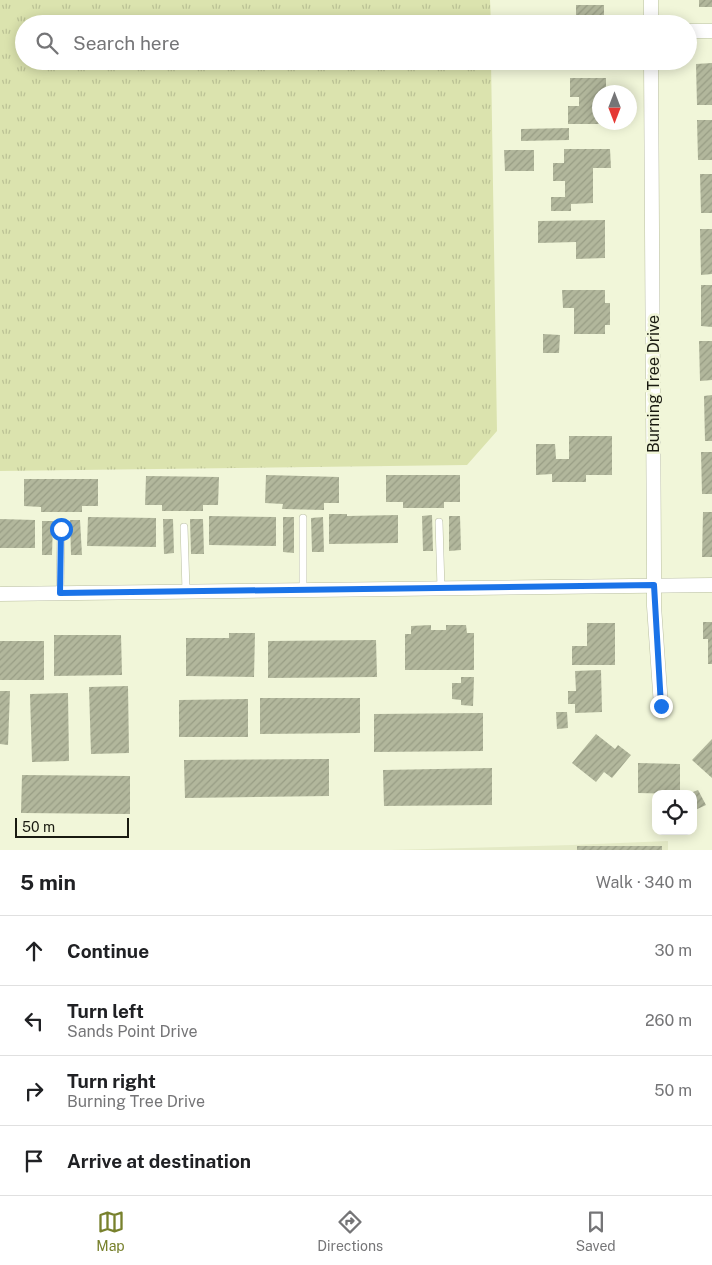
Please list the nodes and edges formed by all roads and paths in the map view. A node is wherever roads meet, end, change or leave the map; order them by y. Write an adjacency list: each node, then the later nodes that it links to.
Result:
1 (651, 0): 2 (street)
2 (651, 15)
3 (712, 31): 4 (street)
4 (697, 32)
5 (652, 70): 10 (street, Burning Tree Drive)
6 (303, 518): 13 (lane)
7 (439, 522): 12 (lane)
8 (184, 527): 14 (lane)
9 (61, 529): 15 (lane)
10 (654, 585): 11 (street); 12 (street); 17 (street, Burning Tree Drive)
11 (712, 585)
12 (441, 588): 13 (street)
13 (303, 590): 14 (street)
14 (186, 591): 15 (street)
15 (60, 593): 16 (street)
16 (0, 594)
17 (661, 706)

